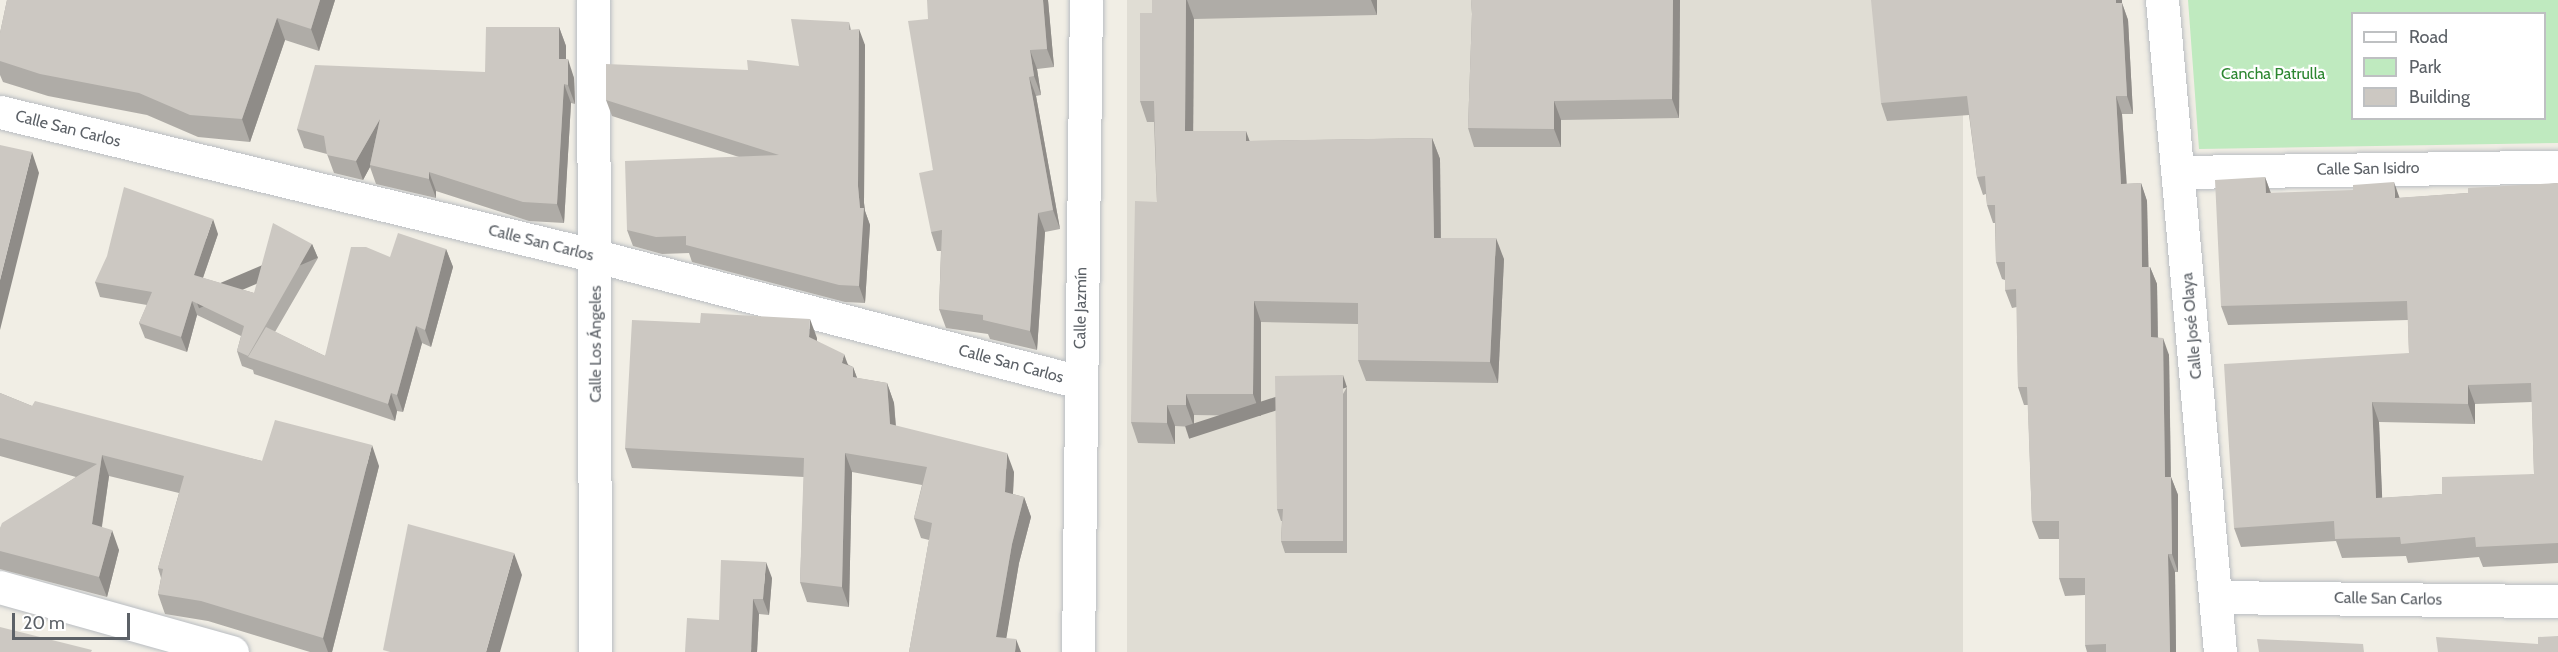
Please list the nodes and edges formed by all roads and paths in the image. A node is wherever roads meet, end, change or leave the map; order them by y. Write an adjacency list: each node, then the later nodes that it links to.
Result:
1 (593, 0): 7 (street, Calle Los Ángeles)
2 (1086, 0): 8 (street, Calle Jazmín)
3 (2162, 0): 6 (street, Calle José Olaya)
4 (0, 112): 7 (street, Calle San Carlos)
5 (2558, 167): 6 (street, Calle San Isidro)
6 (2178, 172): 10 (street, Calle José Olaya)
7 (596, 256): 8 (street, Calle San Carlos); 13 (street, Calle Los Ángeles)
8 (1079, 382): 14 (street, Calle Jazmín)
9 (0, 587): 12 (street)
10 (2217, 597): 11 (street, Calle San Carlos); 15 (street, Calle José Olaya)
11 (2558, 601)
12 (232, 652)
13 (595, 652)
14 (1078, 652)
15 (2220, 652)

